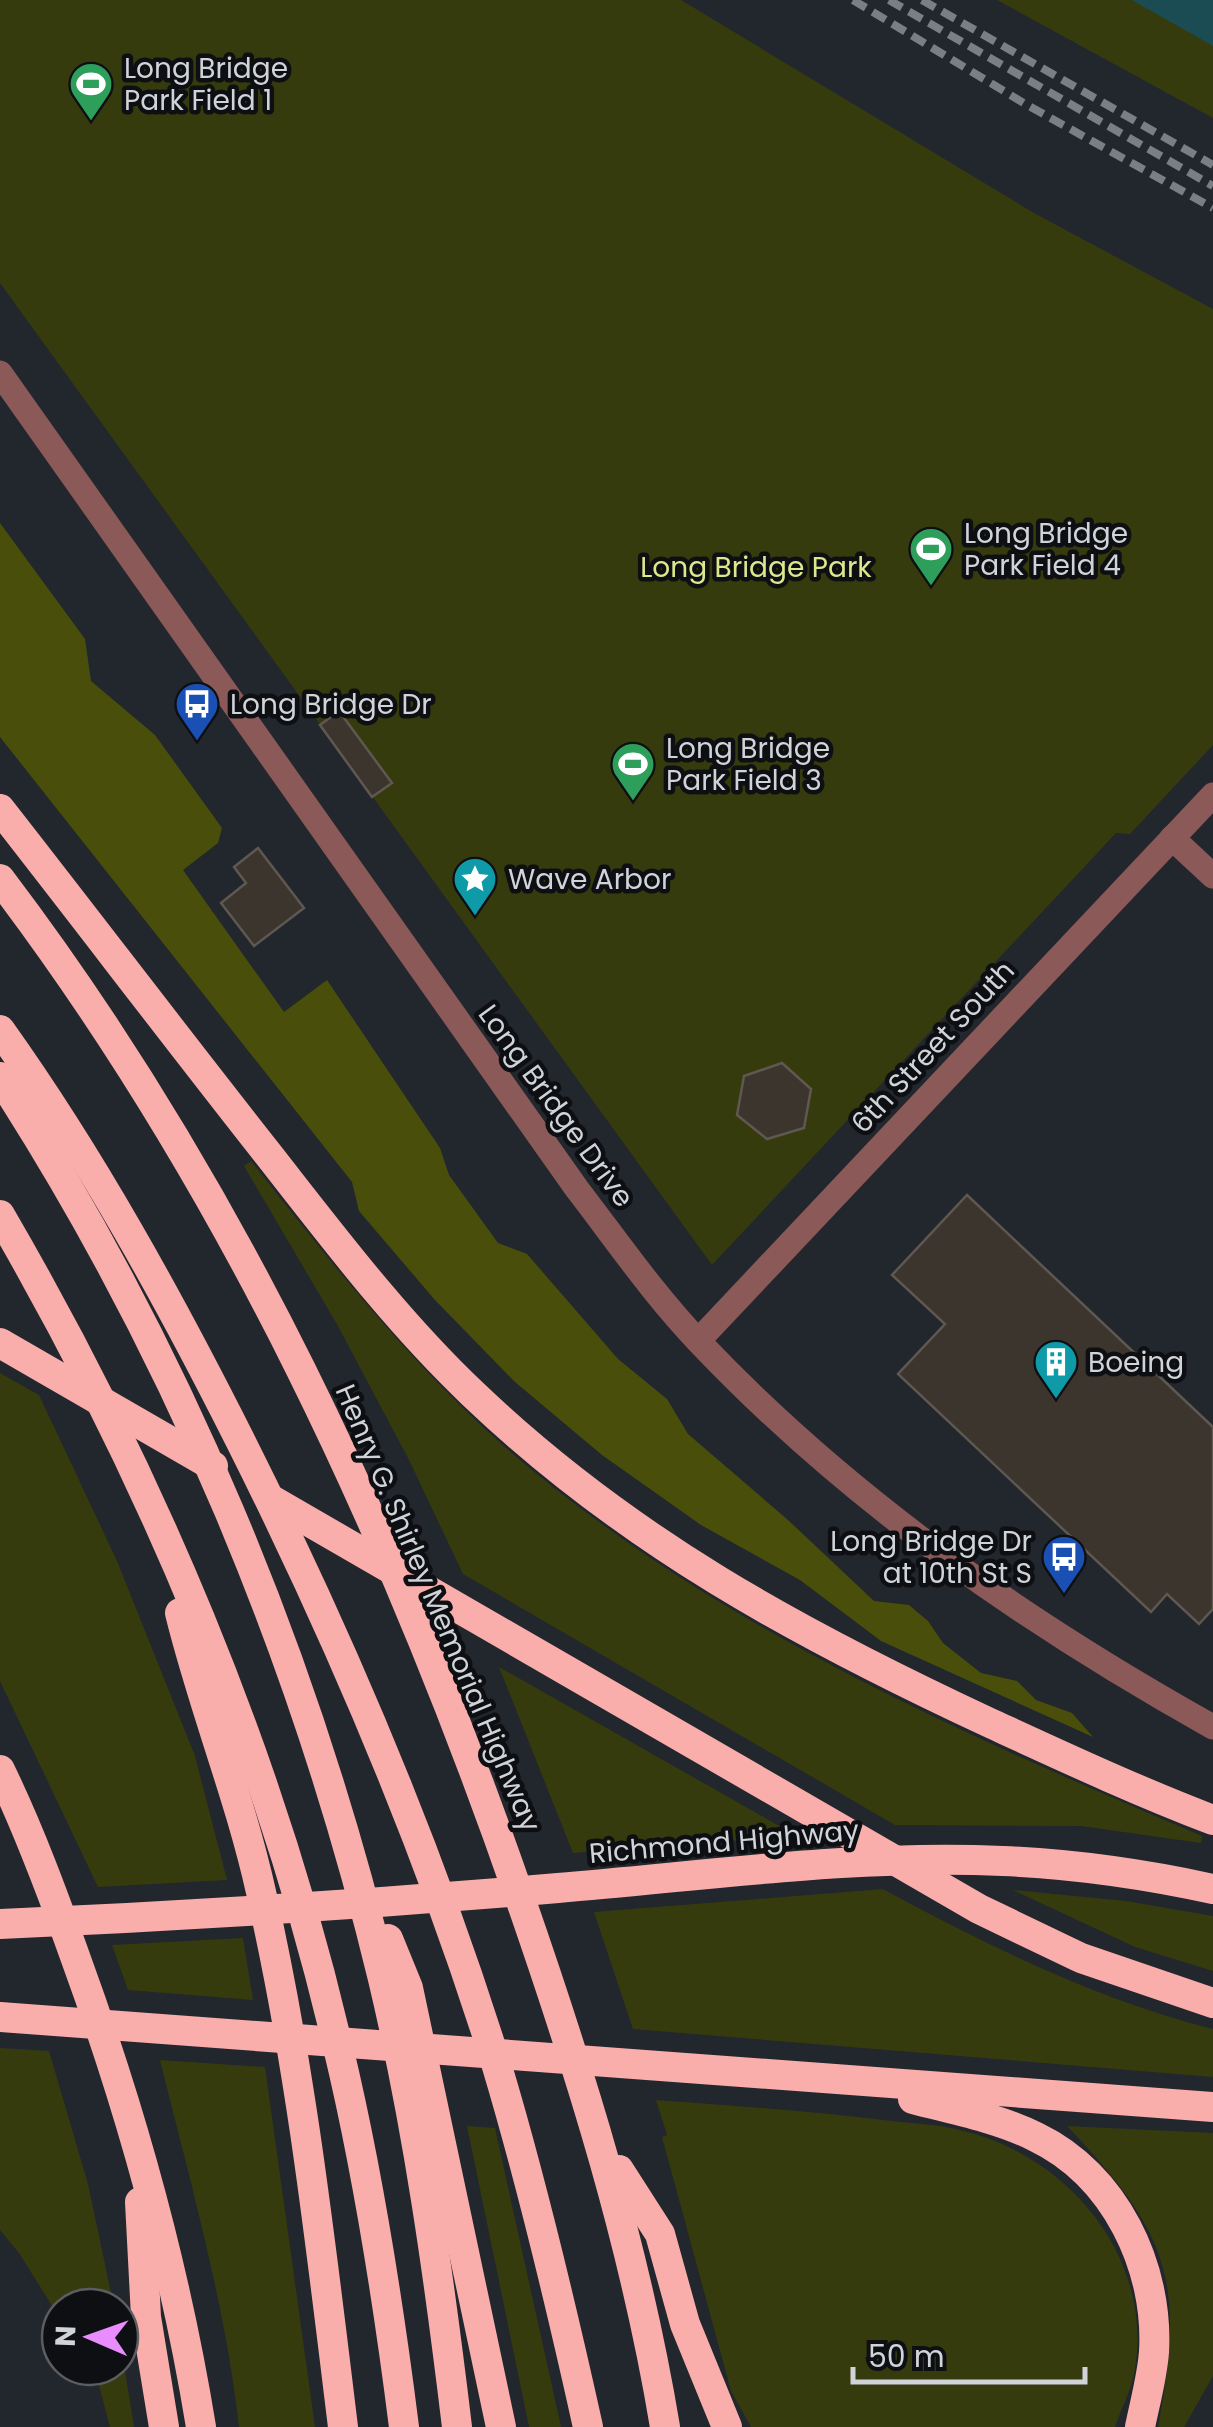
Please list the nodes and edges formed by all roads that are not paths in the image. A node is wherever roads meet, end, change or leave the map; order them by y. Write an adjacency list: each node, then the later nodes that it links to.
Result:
1 (0, 374): 10 (street, Long Bridge Drive)
2 (1213, 795): 4 (street, 6th Street South)
3 (0, 809): 14 (highway)
4 (1172, 838): 5 (street); 10 (street, 6th Street South)
5 (1213, 876)
6 (0, 879): 24 (highway, Henry G. Shirley Memorial Highway)
7 (0, 1030): 31 (highway)
8 (0, 1076): 22 (highway)
9 (0, 1215): 15 (highway)
10 (698, 1341): 12 (street, Long Bridge Drive)
11 (0, 1343): 18 (highway)
12 (1213, 1727)
13 (5, 1781): 23 (highway)
14 (1213, 1820)
15 (262, 1837): 27 (highway); 28 (highway)
16 (1213, 1889): 17 (highway, Richmond Highway)
17 (0, 1924)
18 (1213, 2003)
19 (0, 2016): 20 (highway)
20 (842, 2080): 21 (highway); 34 (highway)
21 (1213, 2107)
22 (426, 2130): 29 (highway); 30 (highway)
23 (136, 2139): 25 (highway); 26 (highway)
24 (602, 2142): 32 (highway, Henry G. Shirley Memorial Highway); 33 (highway)
25 (164, 2427)
26 (200, 2427)
27 (343, 2427)
28 (404, 2427)
29 (456, 2427)
30 (501, 2427)
31 (588, 2427)
32 (665, 2427)
33 (727, 2427)
34 (1140, 2427)

